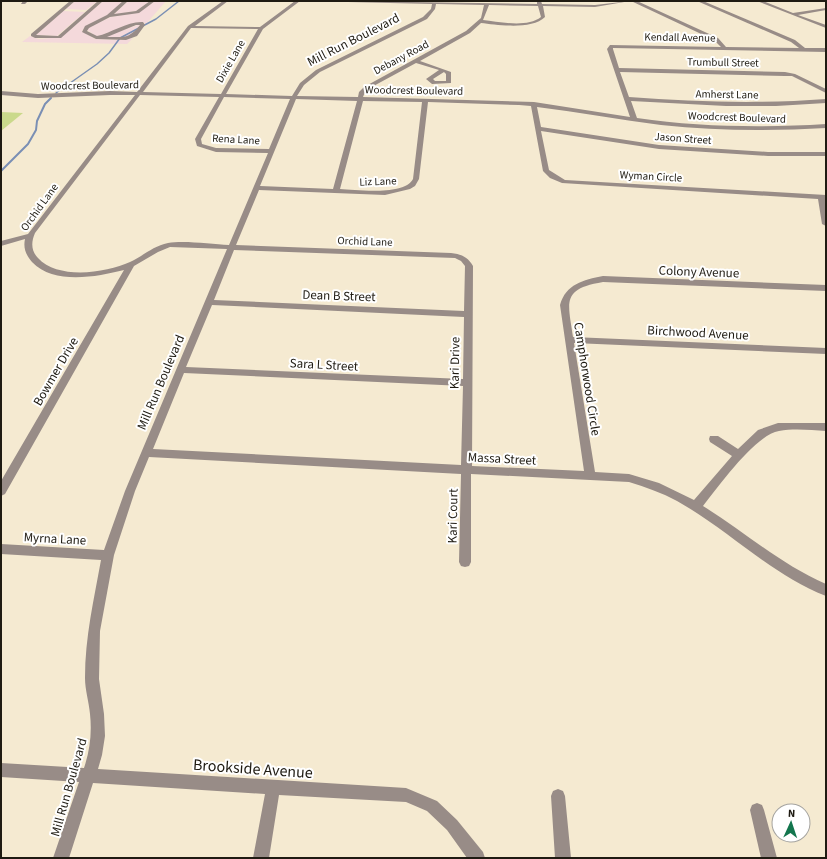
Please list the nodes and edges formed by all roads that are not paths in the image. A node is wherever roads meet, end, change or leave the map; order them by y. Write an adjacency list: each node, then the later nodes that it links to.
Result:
1 (73, 1): 16 (street)
2 (101, 1): 16 (street)
3 (126, 1): 19 (street)
4 (153, 1): 19 (street)
5 (226, 1): 21 (street, Orchid Lane)
6 (298, 1): 23 (street, Dixie Lane)
7 (348, 1): 12 (street)
8 (628, 1): 13 (street)
9 (633, 1): 25 (street)
10 (699, 1): 26 (street)
11 (759, 1): 18 (street)
12 (435, 2): 14 (street); 35 (street, Mill Run Boulevard)
13 (540, 3): 14 (street); 20 (street)
14 (487, 4): 20 (street, Debany Road)
15 (826, 8): 18 (street)
16 (62, 10): 17 (street)
17 (69, 10)
18 (794, 14): 22 (street)
19 (110, 16): 24 (street)
20 (480, 21): 28 (street, Debany Road)
21 (190, 27): 23 (street); 33 (street, Orchid Lane)
22 (826, 27)
23 (261, 28): 34 (street, Dixie Lane)
24 (96, 38): 24 (street)
25 (724, 48): 26 (street, Kendall Avenue); 30 (street, Kendall Avenue)
26 (802, 49): 27 (street, Kendall Avenue)
27 (826, 50)
28 (415, 61): 29 (street); 36 (street, Debany Road)
29 (444, 70)
30 (617, 70): 31 (street, Trumbull Street); 37 (street, Kendall Avenue)
31 (826, 91)
32 (1, 93): 33 (street, Woodcrest Boulevard)
33 (138, 94): 34 (street, Woodcrest Boulevard); 51 (street, Orchid Lane)
34 (221, 96): 35 (street, Woodcrest Boulevard); 44 (street, Dixie Lane)
35 (294, 97): 36 (street, Woodcrest Boulevard); 45 (street, Mill Run Boulevard)
36 (360, 99): 38 (street, Woodcrest Boulevard); 48 (street, Debany Road)
37 (627, 99): 39 (street, Amherst Lane); 41 (street, Kendall Avenue)
38 (425, 101): 40 (street, Woodcrest Boulevard); 48 (street, Liz Lane)
39 (826, 101)
40 (534, 104): 41 (street, Woodcrest Boulevard); 43 (street, Wyman Circle)
41 (634, 119): 42 (street, Woodcrest Boulevard)
42 (826, 126)
43 (539, 129): 46 (street, Jason Street); 49 (street, Wyman Circle)
44 (199, 145): 45 (street, Rena Lane)
45 (272, 151): 47 (street, Mill Run Boulevard)
46 (826, 154)
47 (256, 188): 48 (street, Liz Lane); 53 (street, Mill Run Boulevard)
48 (336, 191)
49 (823, 197): 50 (street)
50 (826, 224)
51 (29, 236): 52 (street); 55 (street, Orchid Lane)
52 (1, 244)
53 (232, 247): 54 (street, Orchid Lane); 55 (street, Orchid Lane); 58 (street, Mill Run Boulevard)
54 (464, 258): 59 (street, Kari Drive)
55 (131, 264): 70 (street, Bowmer Drive)
56 (572, 288): 57 (street, Colony Avenue); 60 (street, Camphorwood Circle)
57 (826, 288)
58 (208, 302): 59 (street, Dean B Street); 62 (street, Mill Run Boulevard)
59 (468, 314): 63 (street, Kari Drive)
60 (570, 340): 61 (street, Birchwood Avenue); 69 (street, Camphorwood Circle)
61 (826, 351)
62 (180, 370): 63 (street, Sara L Street); 66 (street, Mill Run Boulevard)
63 (467, 383): 68 (street, Kari Drive)
64 (826, 427): 67 (street)
65 (714, 439): 67 (street)
66 (146, 453): 68 (street, Massa Street); 73 (street, Mill Run Boulevard)
67 (739, 455): 71 (street)
68 (467, 471): 69 (street, Massa Street); 74 (street, Kari Court)
69 (590, 476): 71 (street, Massa Street)
70 (1, 492)
71 (695, 507): 75 (street, Massa Street)
72 (1, 549): 73 (street, Myrna Lane)
73 (108, 555): 77 (street, Mill Run Boulevard)
74 (465, 562)
75 (826, 590)
76 (1, 770): 77 (street, Brookside Avenue)
77 (88, 775): 78 (street, Brookside Avenue); 81 (street, Mill Run Boulevard)
78 (273, 788): 82 (street); 83 (street, Brookside Avenue)
79 (558, 796): 84 (street)
80 (757, 810): 85 (street)
81 (61, 858)
82 (261, 858)
83 (477, 858)
84 (563, 858)
85 (769, 858)

